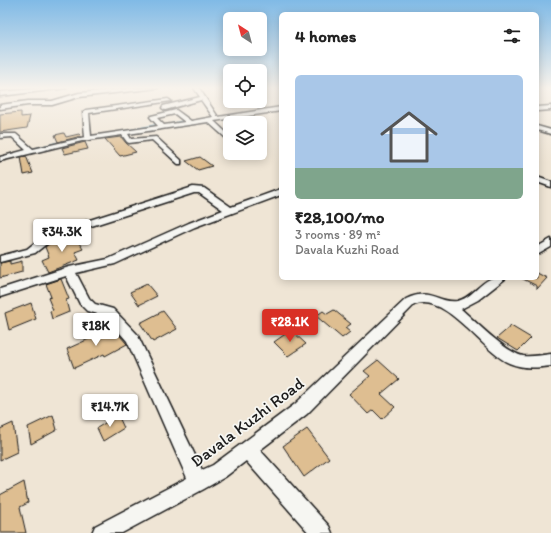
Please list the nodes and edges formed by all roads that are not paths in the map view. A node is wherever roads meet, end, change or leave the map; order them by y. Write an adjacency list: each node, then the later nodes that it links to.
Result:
1 (86, 113): 11 (street)
2 (170, 113): 6 (street); 7 (street)
3 (210, 113): 5 (street)
4 (257, 113): 5 (street)
5 (214, 120): 6 (street); 9 (street)
6 (190, 124): 7 (street)
7 (163, 128): 8 (street)
8 (124, 132): 11 (street); 14 (street)
9 (223, 132)
10 (0, 136): 12 (street)
11 (88, 138): 12 (street)
12 (31, 151): 13 (street)
13 (0, 159)
14 (178, 162)
15 (539, 180): 16 (street)
16 (551, 185)
17 (279, 193): 18 (street)
18 (230, 211): 21 (street); 22 (street)
19 (551, 242): 20 (street)
20 (539, 251)
21 (0, 259)
22 (69, 271): 24 (street); 28 (street)
23 (497, 280): 25 (street, Davala Kuzhi Road)
24 (0, 293)
25 (448, 304): 26 (street); 27 (street, Davala Kuzhi Road)
26 (551, 360)
27 (247, 449): 28 (street, Davala Kuzhi Road); 30 (street)
28 (198, 484): 29 (street, Davala Kuzhi Road)
29 (102, 533)
30 (322, 533)

